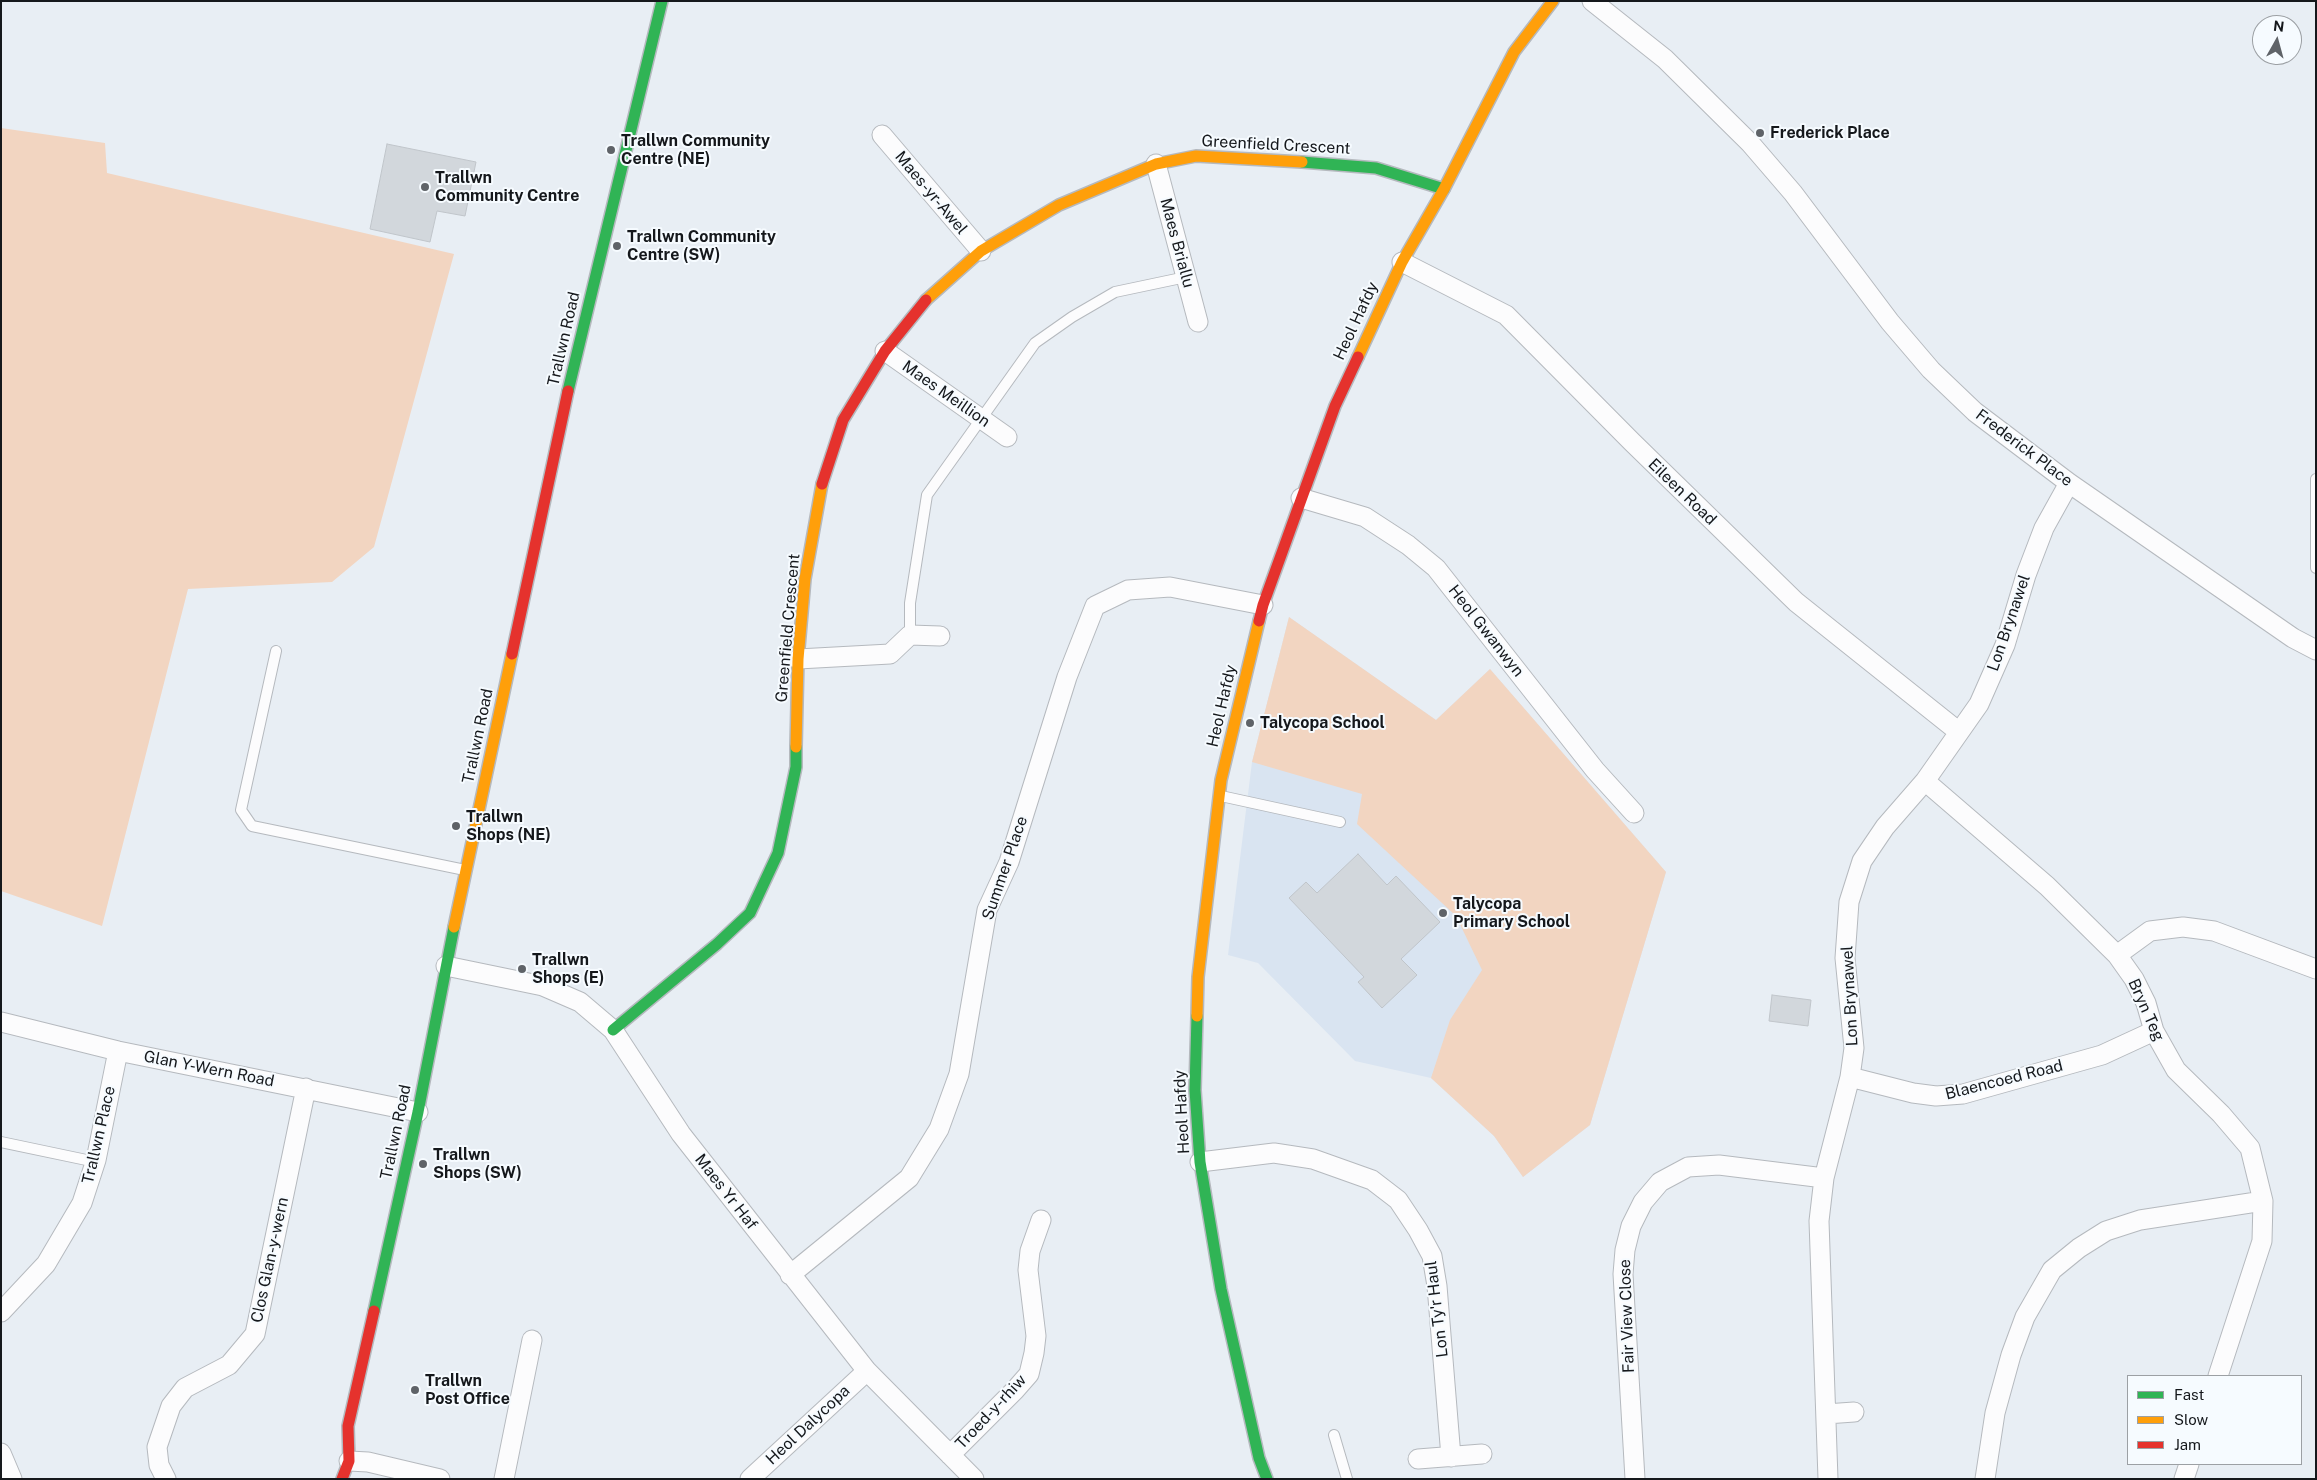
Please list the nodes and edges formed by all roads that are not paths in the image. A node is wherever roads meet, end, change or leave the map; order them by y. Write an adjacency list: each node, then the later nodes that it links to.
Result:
1 (662, 1): 29 (street, Trallwn Road)
2 (1553, 1): 6 (street, Heol Hafdy)
3 (1592, 1): 15 (street, Frederick Place)
4 (882, 134): 7 (street, Maes-yr-Awel)
5 (1156, 164): 6 (street, Greenfield Crescent); 7 (street, Greenfield Crescent); 9 (street, Maes Briallu)
6 (1444, 189): 8 (street, Heol Hafdy)
7 (981, 251): 11 (street, Greenfield Crescent)
8 (1402, 262): 16 (street, Heol Hafdy); 24 (street, Eileen Road)
9 (1186, 277): 10 (street, Maes Briallu); 12 (lane)
10 (1198, 322)
11 (885, 351): 12 (street, Maes Meillion); 23 (street, Greenfield Crescent)
12 (981, 419): 13 (street, Maes Meillion); 19 (lane)
13 (1007, 437)
14 (2316, 479): 17 (lane)
15 (2069, 483): 21 (street, Frederick Place); 24 (street, Lon Brynawel)
16 (1301, 498): 18 (street, Heol Hafdy); 27 (street, Heol Gwanwyn)
17 (2316, 568)
18 (1264, 604): 26 (street, Heol Hafdy); 46 (street, Summer Place)
19 (910, 634): 20 (street); 23 (street)
20 (940, 636)
21 (2316, 650)
22 (276, 651): 29 (lane)
23 (798, 659): 34 (street, Greenfield Crescent)
24 (1959, 732): 25 (street, Lon Brynawel)
25 (1925, 781): 30 (street, Bryn Teg); 37 (street, Lon Brynawel)
26 (1220, 796): 28 (lane); 42 (street, Heol Hafdy)
27 (1634, 813)
28 (1340, 822)
29 (466, 870): 31 (street, Trallwn Road)
30 (2117, 955): 32 (street); 35 (street, Bryn Teg)
31 (446, 966): 34 (street, Maes Yr Haf); 39 (street, Trallwn Road)
32 (2316, 970)
33 (1, 1022): 36 (street, Glan Y-Wern Road)
34 (613, 1030): 46 (street, Maes Yr Haf)
35 (2154, 1031): 37 (street, Blaencoed Road); 44 (street, Bryn Teg)
36 (118, 1051): 38 (street, Glan Y-Wern Road); 41 (street, Trallwn Place)
37 (1850, 1077): 43 (street, Lon Brynawel)
38 (306, 1088): 39 (street, Glan Y-Wern Road); 63 (street, Clos Glan-y-wern)
39 (418, 1112): 59 (street, Trallwn Road)
40 (1, 1142): 41 (lane)
41 (96, 1162): 47 (street, Trallwn Place)
42 (1200, 1162): 57 (street, Lon Ty'r Haul); 69 (street, Heol Hafdy)
43 (1824, 1178): 52 (street, Lon Brynawel); 70 (street, Fair View Close)
44 (2263, 1200): 50 (street, Bryn Teg); 72 (street)
45 (1042, 1220): 56 (street, Troed-y-rhiw)
46 (790, 1275): 49 (street, Maes Yr Haf)
47 (1, 1312)
48 (532, 1340): 66 (street)
49 (866, 1371): 56 (street, Maes Yr Haf); 67 (street, Heol Dalycopa)
50 (2218, 1375)
51 (1854, 1412): 52 (street)
52 (1826, 1414): 71 (street, Lon Brynawel)
53 (1334, 1435): 61 (lane)
54 (1, 1453): 62 (street)
55 (1482, 1454): 57 (street)
56 (950, 1455): 68 (street, Maes Yr Haf)
57 (1451, 1456): 58 (street)
58 (1418, 1460)
59 (349, 1462): 64 (street, Trallwn Road); 65 (street)
60 (2189, 1465): 73 (street)
61 (1343, 1478)
62 (12, 1479)
63 (166, 1479)
64 (342, 1479)
65 (440, 1479)
66 (504, 1479)
67 (750, 1479)
68 (974, 1479)
69 (1267, 1479)
70 (1635, 1479)
71 (1828, 1479)
72 (1985, 1479)
73 (2184, 1479)

